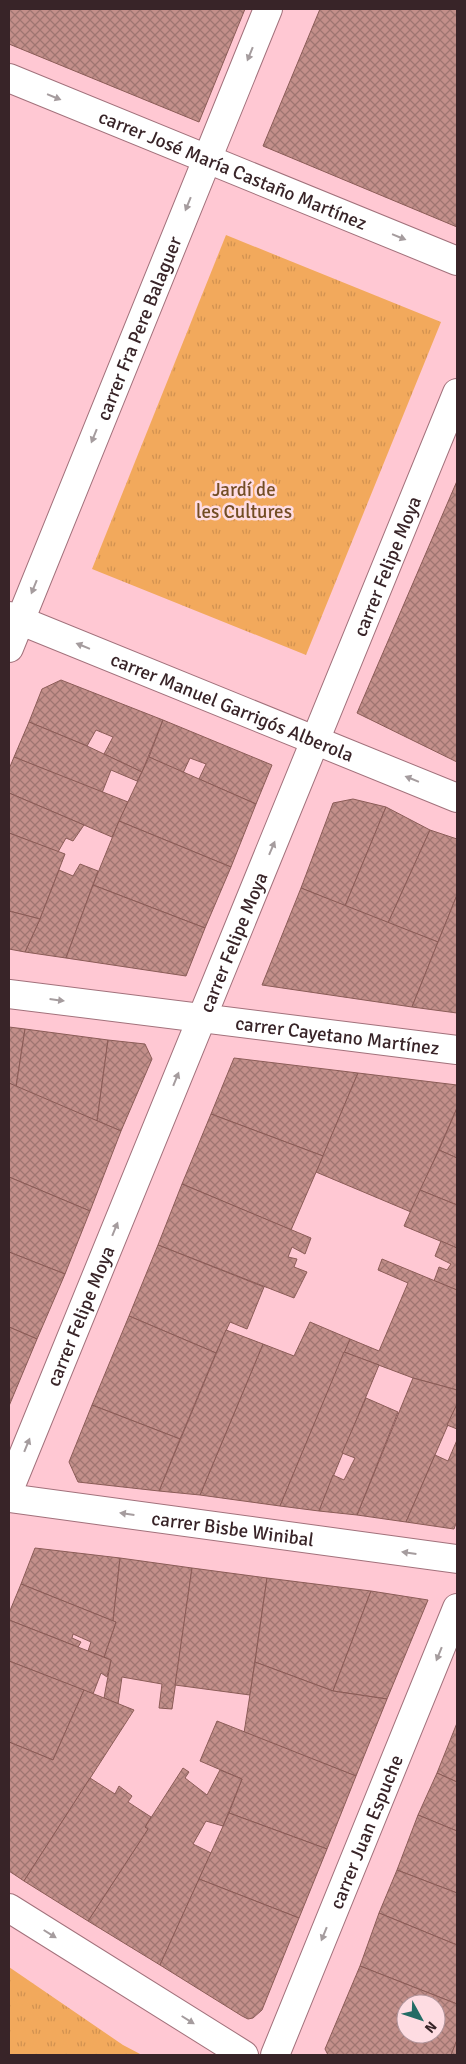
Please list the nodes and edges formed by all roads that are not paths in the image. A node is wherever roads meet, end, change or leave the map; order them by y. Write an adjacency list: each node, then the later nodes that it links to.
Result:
1 (268, 9): 3 (street, carrer Fra Pere Balaguer, one-way to 3)
2 (9, 78): 3 (street, carrer José María Castaño Martínez, one-way to 3)
3 (206, 160): 4 (street, carrer José María Castaño Martínez, one-way to 4); 6 (street, carrer Fra Pere Balaguer, one-way to 6)
4 (457, 261)
5 (457, 393): 8 (street, carrer Felipe Moya)
6 (14, 619): 7 (street, carrer Fra Pere Balaguer); 8 (street, carrer Manuel Garrigós Alberola, one-way to 6)
7 (9, 648)
8 (316, 741): 9 (street, carrer Manuel Garrigós Alberola, one-way to 8); 11 (street, carrer Felipe Moya, one-way to 8)
9 (457, 798)
10 (9, 994): 11 (street, carrer Cayetano Martínez, one-way to 11)
11 (201, 1018): 12 (street, carrer Cayetano Martínez); 13 (street, carrer Felipe Moya, one-way to 11)
12 (457, 1050)
13 (9, 1490)
14 (9, 1498): 15 (street, carrer Bisbe Winibal, one-way to 14)
15 (457, 1559)
16 (457, 1608): 19 (street, carrer Juan Espuche, one-way to 19)
17 (9, 1908): 18 (street, one-way to 18)
18 (244, 2055)
19 (275, 2055)

